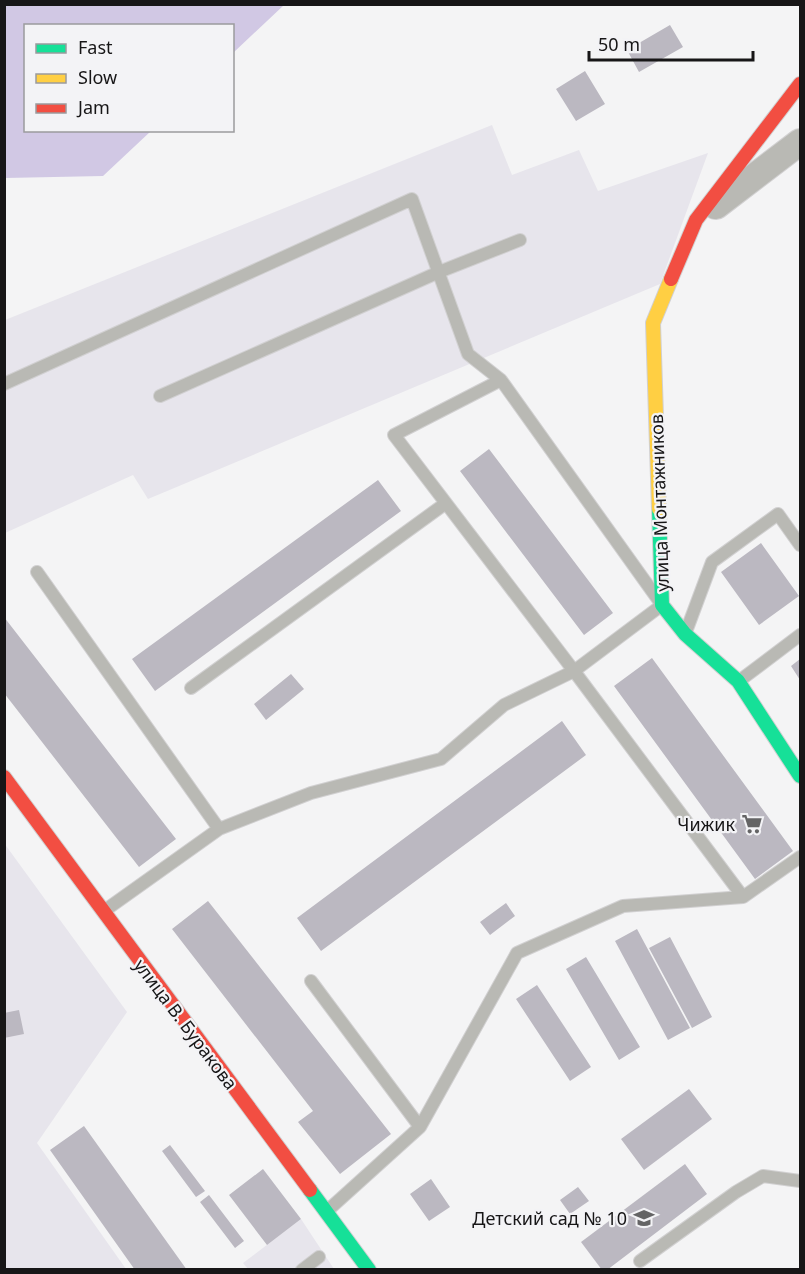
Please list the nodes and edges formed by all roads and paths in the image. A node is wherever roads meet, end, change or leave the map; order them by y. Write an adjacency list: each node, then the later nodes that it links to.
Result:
1 (801, 84): 3 (street)
2 (801, 142): 3 (street)
3 (696, 220): 12 (street, улица Монтажников)
4 (520, 240): 5 (lane)
5 (439, 272): 6 (lane); 7 (lane); 8 (lane)
6 (501, 380): 9 (lane); 12 (lane)
7 (4, 384)
8 (160, 396)
9 (446, 503): 15 (lane); 17 (lane)
10 (801, 544): 13 (lane)
11 (37, 572): 20 (lane)
12 (662, 605): 13 (street, улица Монтажников); 15 (lane)
13 (685, 634): 16 (street, улица Монтажников)
14 (801, 635): 16 (lane)
15 (574, 671): 20 (lane); 22 (lane)
16 (738, 681): 18 (street, улица Монтажников)
17 (191, 688)
18 (801, 776)
19 (4, 777): 23 (street, улица В. Буракова)
20 (219, 829): 23 (lane)
21 (801, 857): 22 (lane)
22 (743, 897): 25 (lane)
23 (103, 912): 27 (street, улица В. Буракова)
24 (311, 981): 25 (lane)
25 (420, 1127): 27 (lane)
26 (801, 1181): 29 (lane)
27 (326, 1212): 31 (street, улица В. Буракова)
28 (319, 1257): 30 (lane)
29 (640, 1261)
30 (302, 1269)
31 (369, 1269)

